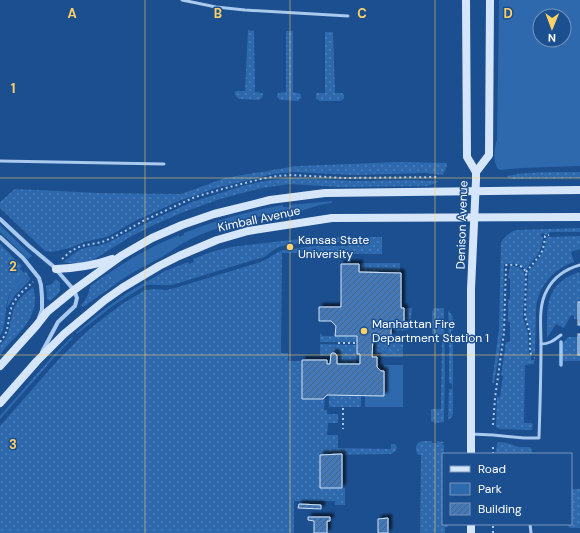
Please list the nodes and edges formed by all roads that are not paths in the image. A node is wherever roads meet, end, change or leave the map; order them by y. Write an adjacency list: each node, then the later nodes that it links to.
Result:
1 (182, 0): 4 (lane)
2 (466, 0): 7 (main road, Denison Avenue)
3 (490, 0): 7 (main road)
4 (348, 16)
5 (0, 161): 6 (lane)
6 (164, 164)
7 (476, 172): 9 (main road, Denison Avenue)
8 (580, 190): 9 (main road, Kimball Avenue)
9 (476, 192): 11 (main road, Denison Avenue); 14 (main road, Kimball Avenue)
10 (580, 217): 11 (main road, Kimball Avenue)
11 (474, 218): 21 (main road, Kimball Avenue); 24 (main road, Denison Avenue)
12 (0, 219): 16 (street)
13 (0, 237): 18 (street)
14 (121, 256): 16 (main road); 17 (main road, Kimball Avenue)
15 (580, 265): 20 (lane)
16 (56, 269): 17 (street)
17 (74, 290): 18 (main road, Kimball Avenue); 21 (street)
18 (36, 326): 22 (main road, Kimball Avenue)
19 (561, 335): 20 (lane)
20 (541, 344): 24 (lane)
21 (37, 361): 23 (main road, Kimball Avenue)
22 (0, 366)
23 (0, 404)
24 (471, 434): 25 (main road, Denison Avenue)
25 (471, 453)

